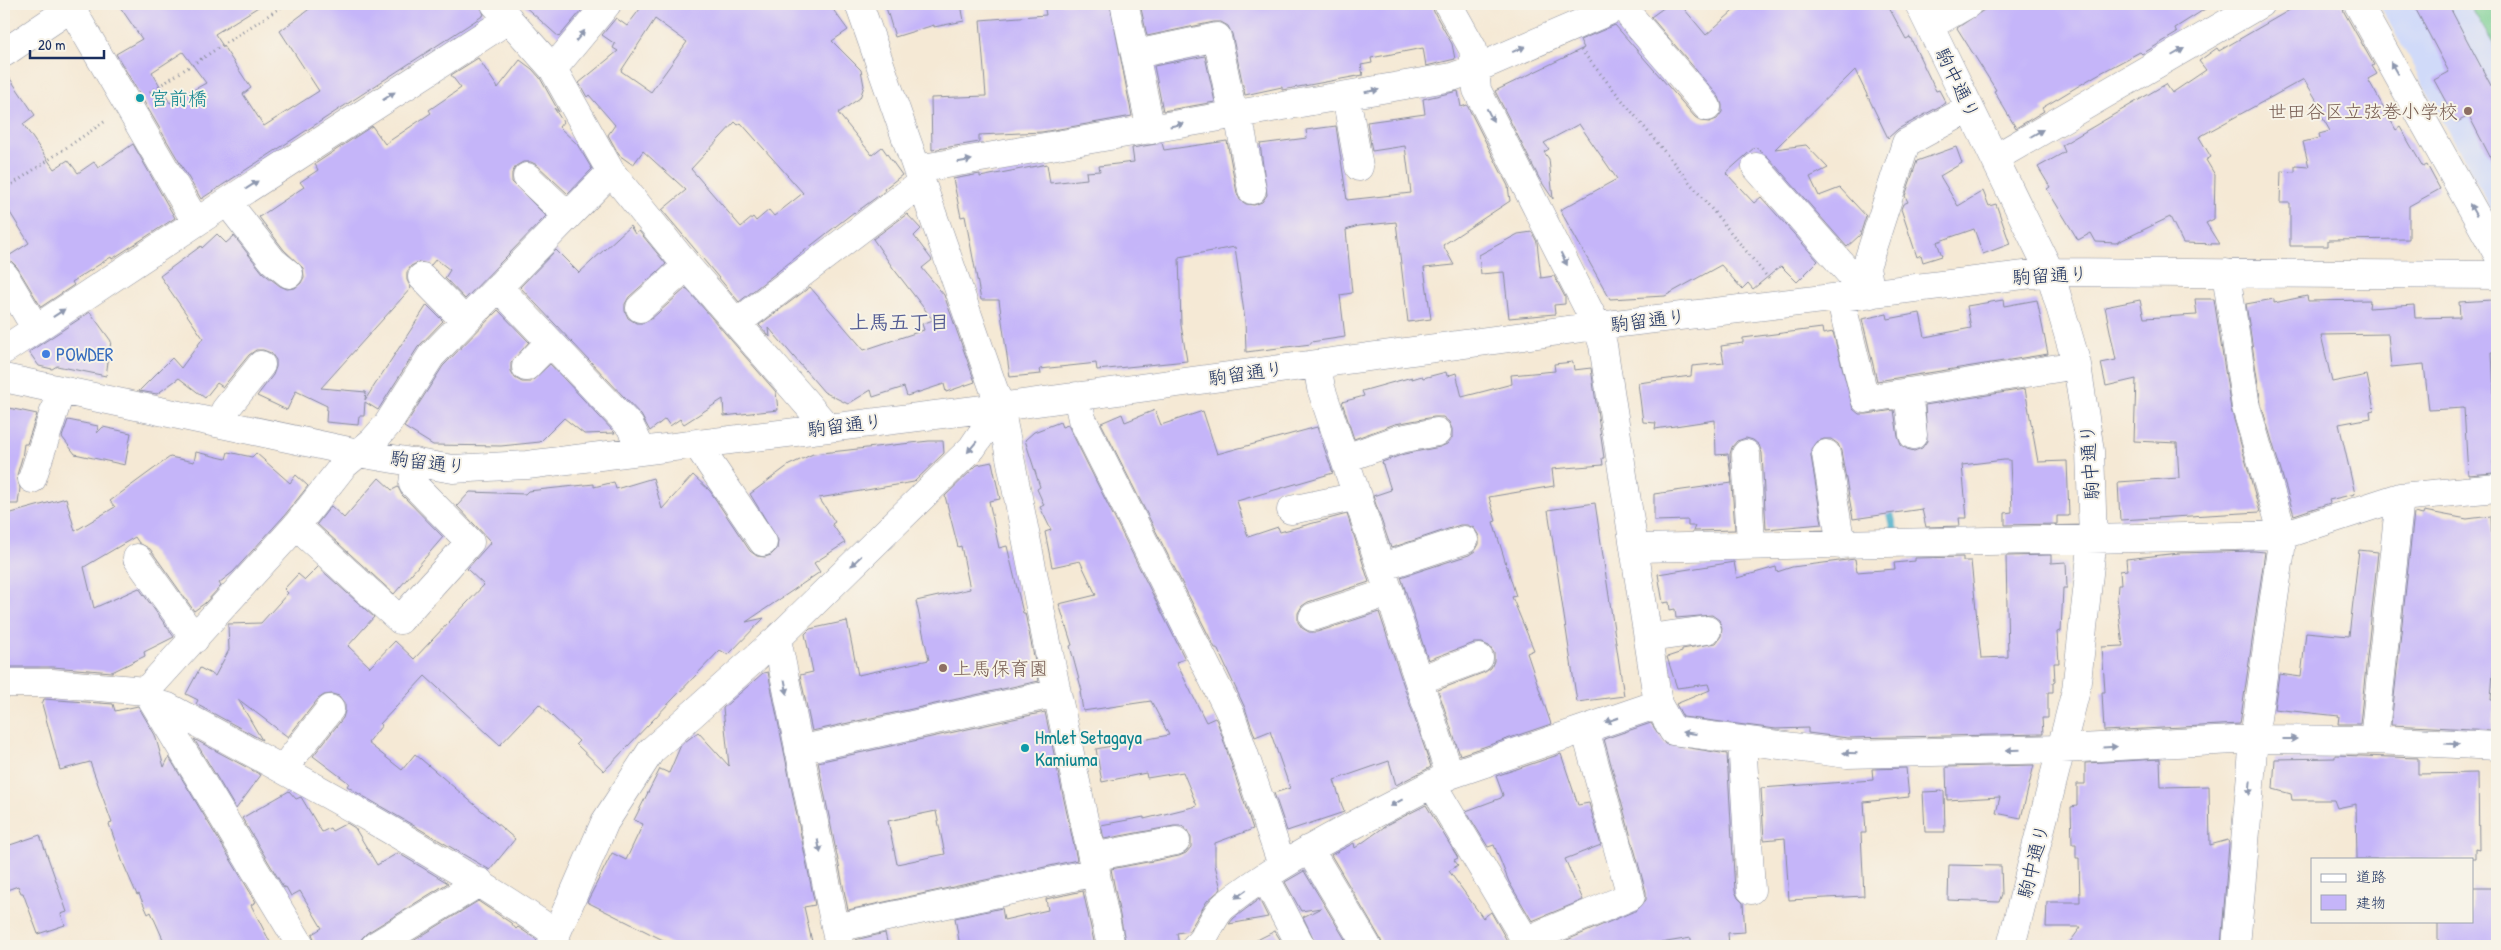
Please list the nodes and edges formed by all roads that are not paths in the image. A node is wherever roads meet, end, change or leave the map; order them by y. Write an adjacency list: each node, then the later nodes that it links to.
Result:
1 (607, 4): 14 (street, one-way to 1)
2 (859, 4): 25 (street)
3 (1448, 4): 15 (street)
4 (1625, 4): 15 (street, one-way to 4); 17 (street)
5 (1968, 4): 11 (street)
6 (2260, 4): 21 (street, one-way to 6)
7 (2358, 4): 31 (street, one-way to 7)
8 (74, 6): 12 (street); 30 (street)
9 (1125, 7): 13 (street)
10 (502, 11): 14 (street); 28 (street, one-way to 10)
11 (1925, 15): 18 (street, 駒中通り)
12 (4, 53)
13 (1136, 54): 19 (street); 20 (street)
14 (553, 69): 24 (street)
15 (1474, 69): 16 (street, one-way to 15); 44 (street, one-way to 44)
16 (1346, 96): 19 (street); 22 (street)
17 (1707, 107)
18 (1970, 108): 21 (street, 駒中通り); 40 (street)
19 (1236, 113): 20 (street, one-way to 19); 27 (street)
20 (1151, 130): 25 (street, one-way to 20)
21 (1995, 158): 33 (street, 駒中通り)
22 (1359, 167)
23 (1756, 167): 40 (street)
24 (611, 172): 29 (street); 32 (street)
25 (919, 176): 43 (street); 56 (street)
26 (527, 177): 29 (street)
27 (1252, 190)
28 (227, 202): 30 (street); 35 (street)
29 (567, 215): 39 (street)
30 (196, 222): 45 (street, one-way to 30)
31 (2497, 252)
32 (687, 266): 41 (street); 43 (street)
33 (2050, 272): 34 (street, 駒留通り); 40 (street, 駒留通り); 50 (street, 駒中通り)
34 (2226, 273): 37 (street, 駒留通り); 74 (street)
35 (289, 274)
36 (4, 275): 45 (street)
37 (2497, 275)
38 (422, 277): 42 (street)
39 (498, 287): 42 (street); 46 (street)
40 (1857, 295): 44 (street, 駒留通り); 54 (street)
41 (640, 308)
42 (464, 320): 63 (street)
43 (738, 322): 58 (street)
44 (1597, 326): 48 (street, 駒留通り); 80 (street)
45 (36, 329): 47 (street)
46 (550, 342): 51 (street); 62 (street)
47 (4, 350)
48 (1317, 364): 55 (street, 駒留通り); 66 (street)
49 (261, 365): 57 (street)
50 (2077, 365): 54 (street); 75 (street, 駒中通り)
51 (526, 366)
52 (4, 378): 53 (street, 駒留通り)
53 (61, 390): 57 (street, 駒留通り); 68 (street)
54 (1908, 392): 60 (street)
55 (1077, 396): 56 (street, 駒留通り); 107 (street)
56 (1000, 407): 58 (street, 駒留通り); 87 (street, one-way to 87); 91 (street)
57 (222, 424): 63 (street, 駒留通り)
58 (827, 427): 61 (street, 駒留通り)
59 (1437, 432): 66 (street)
60 (1913, 435)
61 (696, 444): 62 (street, 駒留通り); 77 (street)
62 (642, 451): 67 (street, 駒留通り)
63 (358, 453): 67 (street, 駒留通り); 73 (street)
64 (1746, 454): 78 (street)
65 (1826, 454): 79 (street)
66 (1346, 458): 70 (street)
67 (416, 462): 73 (street)
68 (32, 479)
69 (2497, 488): 71 (street)
70 (1358, 496): 72 (street); 82 (street)
71 (2400, 497): 74 (street); 98 (street)
72 (1291, 510)
73 (296, 526): 86 (street)
74 (2283, 535): 75 (street); 96 (street)
75 (2093, 538): 79 (street); 100 (street, 駒中通り)
76 (1464, 540): 82 (street)
77 (763, 542)
78 (1751, 544): 79 (street); 80 (street)
79 (1841, 544)
80 (1636, 548): 85 (street)
81 (137, 558): 86 (street)
82 (1386, 579): 83 (street); 89 (street)
83 (1313, 617)
84 (1707, 630): 85 (street)
85 (1649, 638): 93 (street)
86 (195, 639): 92 (street)
87 (777, 639): 101 (street, one-way to 101); 111 (street)
88 (1479, 658): 89 (street)
89 (1419, 680): 103 (street)
90 (4, 682): 92 (street)
91 (1057, 693): 101 (street); 106 (street)
92 (151, 697): 102 (street); 113 (street)
93 (1658, 704): 95 (street, one-way to 95); 97 (street, one-way to 93)
94 (330, 709): 102 (street)
95 (1585, 729): 103 (street); 112 (street)
96 (2254, 739): 98 (street, one-way to 98); 100 (street, one-way to 96); 120 (street, one-way to 120)
97 (1742, 740): 100 (street, one-way to 97); 109 (street)
98 (2374, 740): 99 (street, one-way to 99)
99 (2497, 746)
100 (2062, 749): 119 (street, 駒中通り)
101 (799, 750): 110 (street, one-way to 110)
102 (282, 769): 108 (street)
103 (1440, 780): 105 (street, one-way to 105); 112 (street)
104 (1176, 842): 106 (street)
105 (1309, 849): 107 (street); 118 (street)
106 (1094, 865): 110 (street); 115 (street)
107 (1274, 871): 116 (street, one-way to 116); 117 (street)
108 (480, 882): 111 (street); 114 (street)
109 (1751, 890)
110 (838, 937)
111 (553, 940)
112 (1527, 944)
113 (301, 946)
114 (376, 946)
115 (1111, 946)
116 (1196, 946)
117 (1301, 946)
118 (1367, 946)
119 (2011, 946)
120 (2236, 946)

